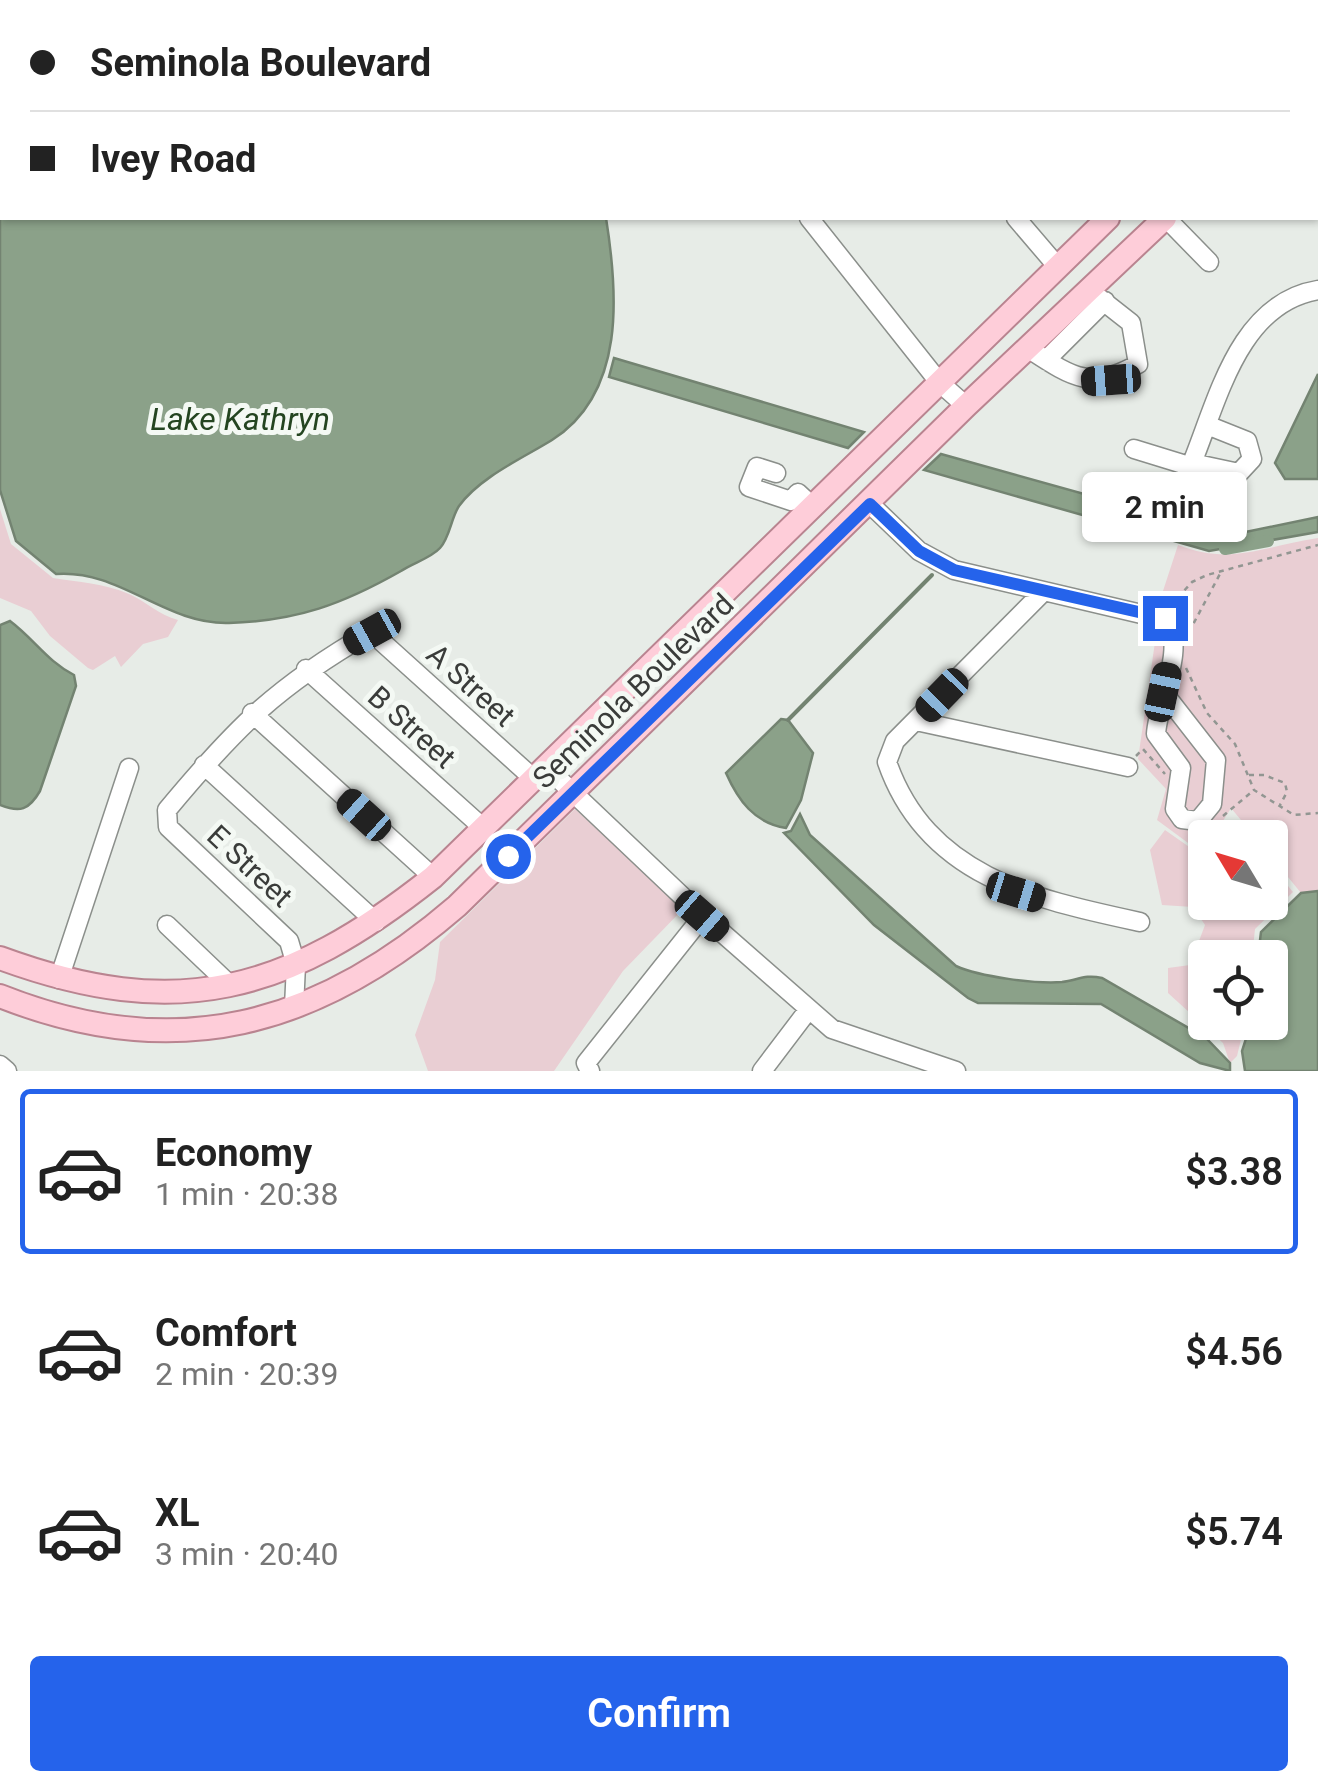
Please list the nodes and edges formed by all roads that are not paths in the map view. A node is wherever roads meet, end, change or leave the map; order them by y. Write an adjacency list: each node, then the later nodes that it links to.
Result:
1 (812, 220): 11 (street)
2 (1018, 220): 7 (street)
3 (1106, 220): 7 (main road, Seminola Boulevard)
4 (1163, 220): 9 (main road, Seminola Boulevard)
5 (1167, 220): 6 (street)
6 (1209, 262)
7 (1057, 266): 11 (main road, Seminola Boulevard)
8 (1318, 290): 13 (street)
9 (1097, 296): 10 (main road, Seminola Boulevard); 10 (street)
10 (1038, 354): 12 (main road, Seminola Boulevard)
11 (940, 382): 12 (street); 16 (main road, Seminola Boulevard)
12 (966, 406): 17 (main road, Seminola Boulevard)
13 (1207, 426): 15 (street); 15 (street)
14 (1134, 449): 15 (street)
15 (1192, 463)
16 (805, 500): 16 (street); 26 (main road, Seminola Boulevard)
17 (870, 504): 18 (street); 27 (main road, Seminola Boulevard)
18 (1044, 590): 20 (street); 22 (street)
19 (306, 669): 21 (street); 26 (street, A Street); 28 (street, B Street)
20 (1163, 692): 20 (street)
21 (252, 713): 23 (street); 29 (street)
22 (916, 721): 24 (street); 32 (street)
23 (204, 765): 31 (street); 35 (street, E Street)
24 (1128, 767)
25 (129, 768): 36 (street)
26 (540, 773): 27 (street, A Street); 28 (main road, Seminola Boulevard)
27 (572, 793): 30 (street, A Street); 39 (main road, Seminola Boulevard)
28 (481, 826): 29 (main road, Seminola Boulevard)
29 (432, 878): 31 (main road, Seminola Boulevard)
30 (702, 916): 40 (street, A Street); 43 (street)
31 (376, 922): 35 (main road, Seminola Boulevard)
32 (1140, 922)
33 (168, 925): 37 (street)
34 (0, 958): 36 (main road, Seminola Boulevard)
35 (296, 966): 37 (main road, Seminola Boulevard); 39 (street)
36 (60, 978): 37 (main road, Seminola Boulevard)
37 (230, 986)
38 (0, 996): 39 (main road, Seminola Boulevard)
39 (294, 1007)
40 (810, 1010): 44 (street); 45 (street, A Street)
41 (0, 1066): 42 (street)
42 (7, 1071)
43 (590, 1071)
44 (762, 1071)
45 (956, 1071)

